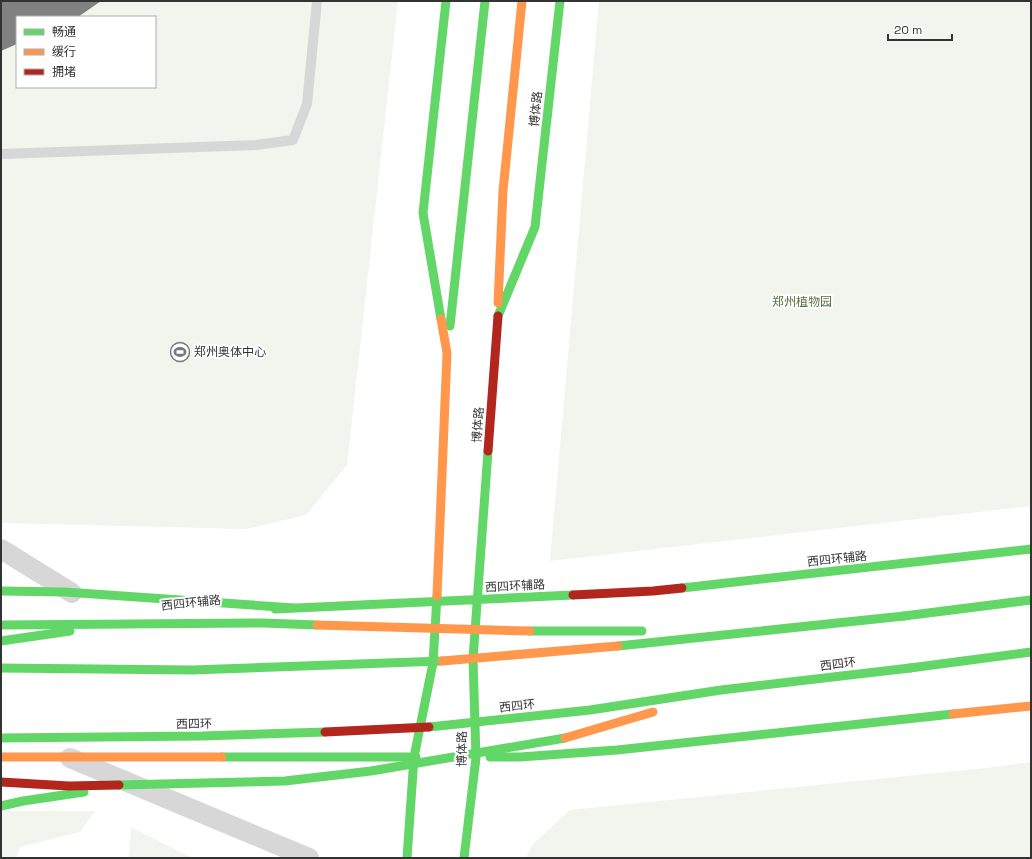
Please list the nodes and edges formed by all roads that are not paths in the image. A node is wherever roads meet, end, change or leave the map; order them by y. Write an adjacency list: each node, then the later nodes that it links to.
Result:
1 (317, 1): 6 (lane)
2 (446, 1): 8 (main road)
3 (485, 1): 8 (main road)
4 (522, 1): 7 (main road)
5 (560, 1): 7 (main road, 博体路)
6 (1, 154)
7 (497, 318): 13 (main road, 博体路)
8 (447, 353): 15 (main road)
9 (1, 549): 12 (street)
10 (1031, 549): 13 (main road, 西四环辅路)
11 (1, 591): 12 (main road)
12 (72, 593): 16 (main road)
13 (477, 600): 15 (main road, 西四环辅路); 25 (main road, 博体路)
14 (1031, 600): 22 (main road, bridge)
15 (437, 602): 16 (main road, 西四环辅路); 26 (main road)
16 (294, 608): 17 (main road, 西四环辅路)
17 (209, 612)
18 (186, 614): 23 (main road, 西四环辅路)
19 (1, 625): 20 (main road, bridge)
20 (650, 631)
21 (674, 631): 22 (main road, bridge)
22 (761, 631): 25 (main road, bridge)
23 (1, 642)
24 (1031, 652): 28 (main road, 西四环, bridge)
25 (473, 659): 26 (main road, bridge); 34 (main road, 博体路)
26 (433, 663): 27 (main road, bridge); 33 (main road)
27 (1, 668)
28 (738, 688): 30 (main road, 西四环, bridge); 36 (main road, bridge)
29 (1031, 706): 34 (main road)
30 (1, 738)
31 (1, 757): 32 (main road)
32 (69, 757): 33 (main road); 38 (street)
33 (414, 757): 34 (main road); 39 (main road)
34 (476, 758): 40 (main road, 博体路)
35 (1, 782): 36 (main road, bridge)
36 (130, 784): 37 (main road, bridge)
37 (1, 806)
38 (309, 858)
39 (407, 858)
40 (464, 858)

